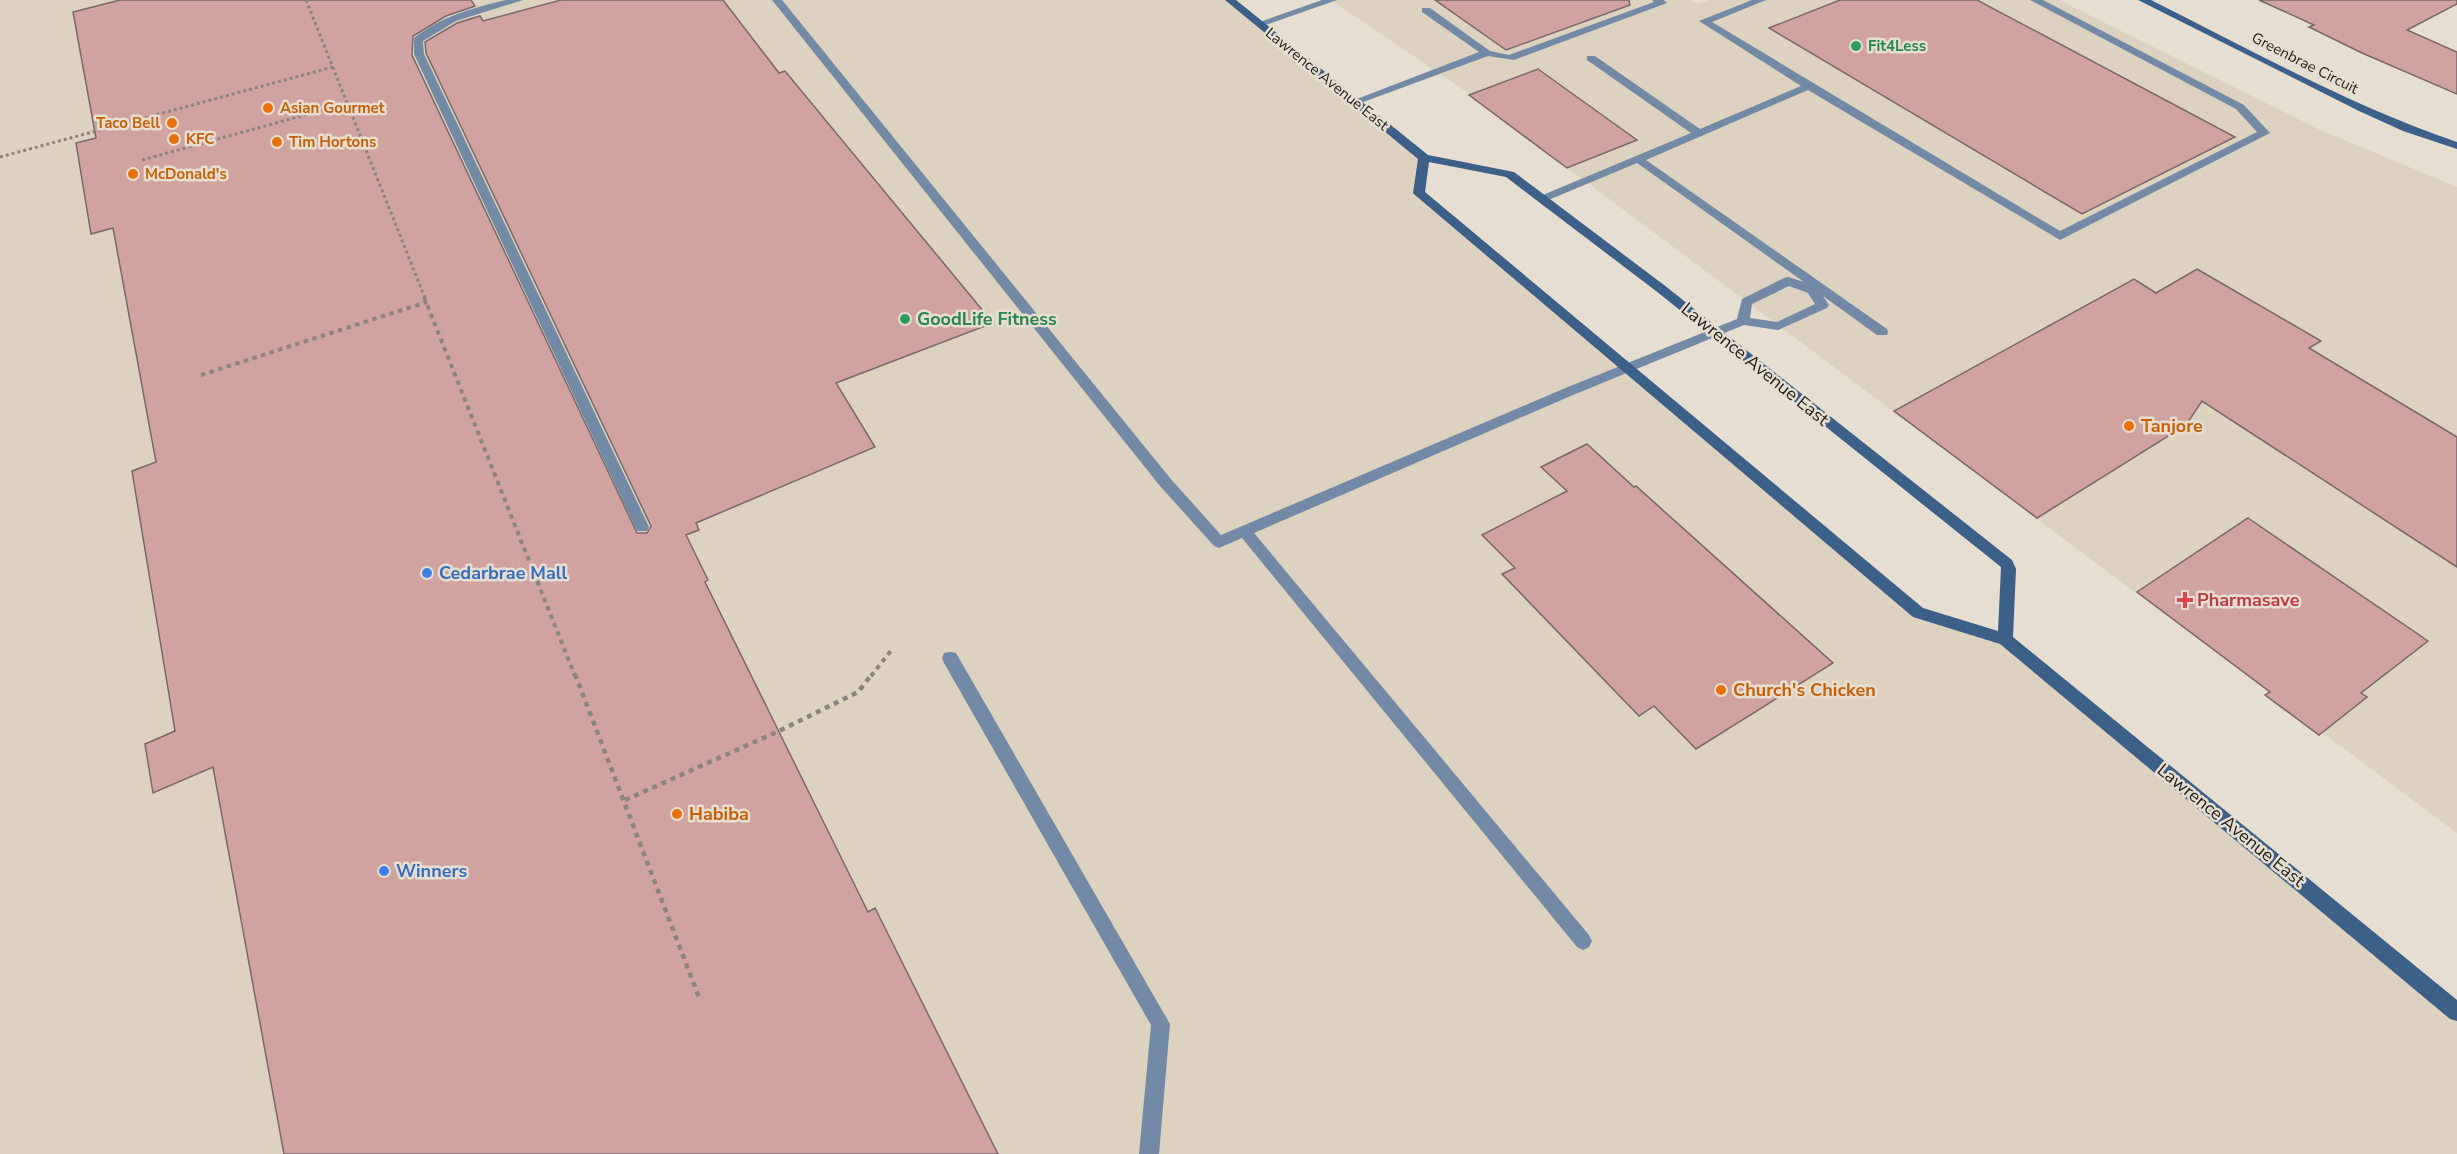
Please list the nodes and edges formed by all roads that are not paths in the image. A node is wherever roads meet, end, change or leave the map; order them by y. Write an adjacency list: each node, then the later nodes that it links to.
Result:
1 (518, 0): 25 (lane)
2 (777, 0): 26 (lane)
3 (1230, 0): 10 (main road, Lawrence Avenue East)
4 (1332, 0): 10 (lane)
5 (1657, 0): 11 (lane)
6 (1761, 0): 13 (lane)
7 (2035, 0): 13 (lane)
8 (2143, 0): 16 (main road, Greenbrae Circuit)
9 (1426, 9): 11 (lane)
10 (1259, 24): 14 (main road, Lawrence Avenue East)
11 (1487, 53): 14 (lane)
12 (1591, 58): 15 (lane)
13 (1809, 86): 15 (lane)
14 (1354, 102): 17 (main road, Lawrence Avenue East)
15 (1697, 132): 18 (lane)
16 (2457, 146)
17 (1424, 158): 19 (main road, Lawrence Avenue East); 24 (main road, Lawrence Avenue East)
18 (1638, 159): 19 (lane); 20 (lane)
19 (1542, 199): 23 (main road, Lawrence Avenue East)
20 (1816, 288): 21 (lane); 21 (lane); 22 (lane)
21 (1743, 321): 23 (lane)
22 (1882, 332)
23 (1716, 333): 24 (lane); 27 (main road, Lawrence Avenue East)
24 (1628, 367): 26 (lane); 27 (main road, Lawrence Avenue East)
25 (642, 527)
26 (1244, 531): 29 (lane)
27 (2006, 639): 30 (main road, Lawrence Avenue East)
28 (950, 658): 31 (lane)
29 (1583, 941)
30 (2457, 1011)
31 (1149, 1154)

